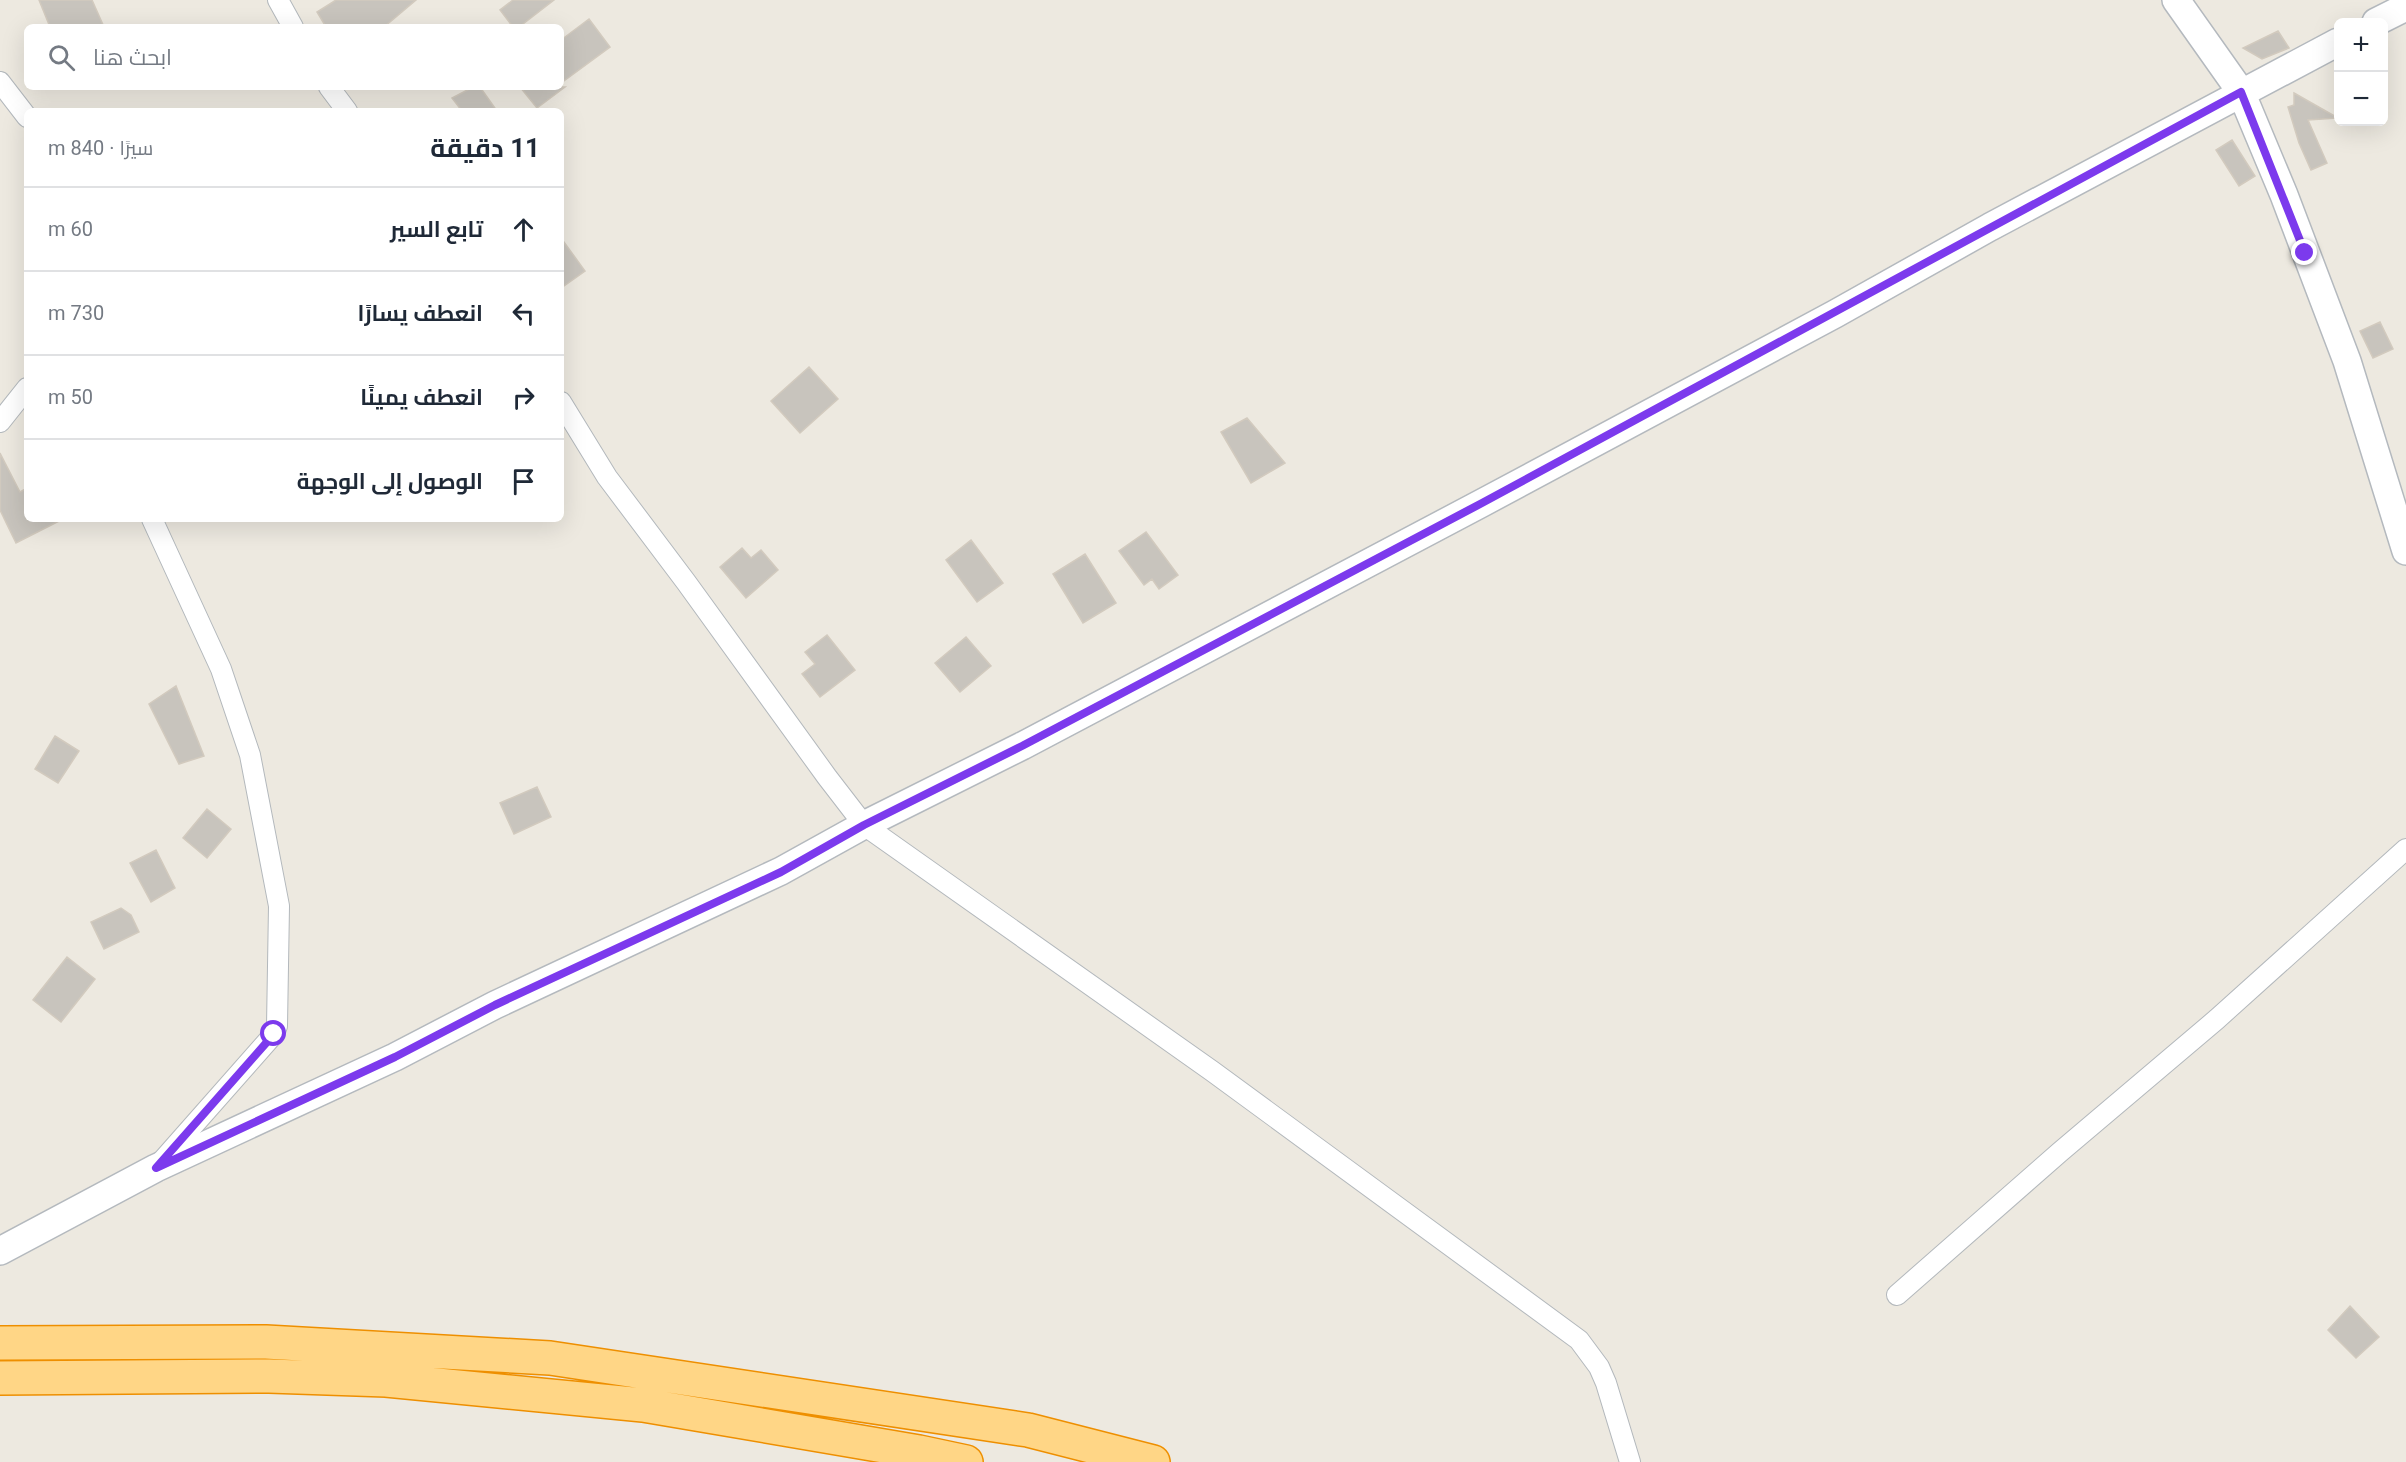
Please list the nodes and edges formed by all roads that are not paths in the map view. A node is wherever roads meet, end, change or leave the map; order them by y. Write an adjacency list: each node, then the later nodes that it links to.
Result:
1 (278, 0): 5 (street)
2 (2176, 0): 9 (street)
3 (2406, 7): 4 (street)
4 (2384, 18)
5 (291, 24)
6 (2334, 44): 9 (street)
7 (0, 82): 11 (street)
8 (332, 90): 10 (street)
9 (2241, 92): 16 (street); 17 (street)
10 (344, 108)
11 (24, 113)
12 (24, 392): 14 (street)
13 (564, 407): 17 (street)
14 (0, 422)
15 (153, 522): 19 (street)
16 (2406, 551)
17 (864, 825): 19 (street); 26 (street)
18 (2406, 849): 21 (street)
19 (156, 1168): 20 (street)
20 (0, 1251)
21 (1897, 1295)
22 (0, 1343): 25 (highway)
23 (0, 1378): 24 (highway)
24 (966, 1462)
25 (1153, 1462)
26 (1630, 1462)

